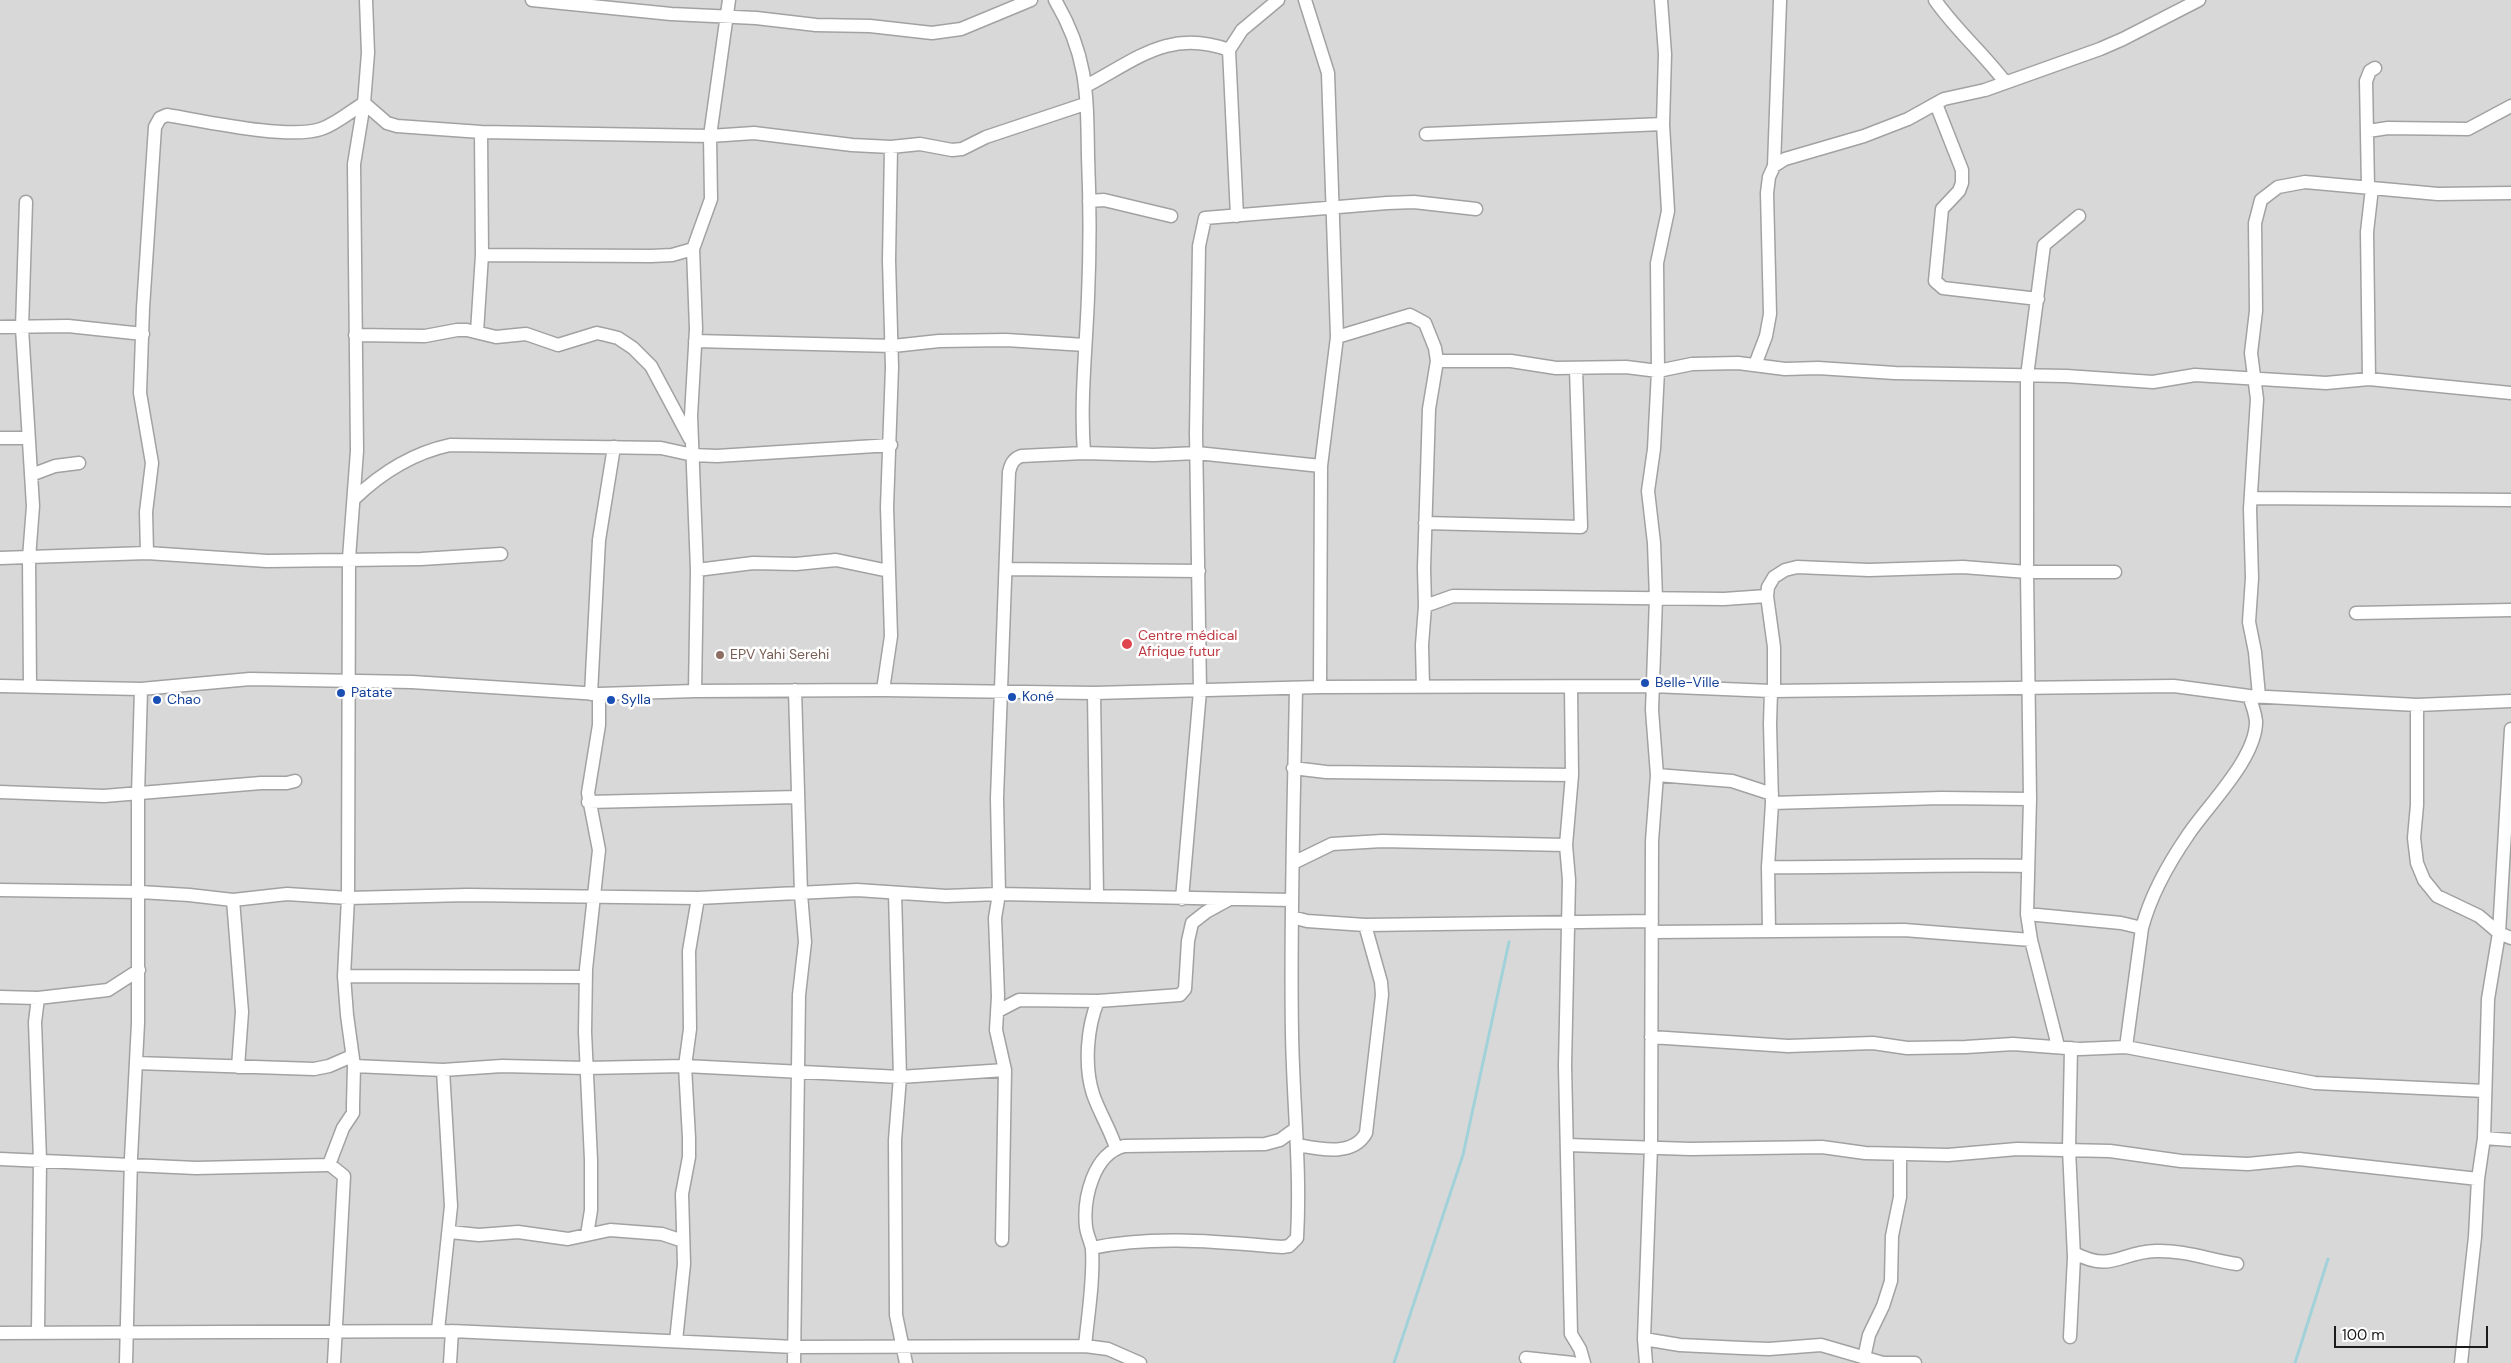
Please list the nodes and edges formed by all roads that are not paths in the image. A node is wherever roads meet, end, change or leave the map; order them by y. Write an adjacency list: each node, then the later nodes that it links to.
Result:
1 (366, 0): 18 (street)
2 (532, 0): 13 (street)
3 (729, 0): 13 (street)
4 (1031, 0): 13 (street)
5 (1055, 0): 17 (street)
6 (1278, 0): 14 (street)
7 (1305, 0): 33 (street)
8 (1661, 0): 22 (street)
9 (1780, 0): 28 (street)
10 (1935, 0): 16 (street)
11 (2199, 0): 12 (street)
12 (2175, 6): 16 (street)
13 (726, 17): 26 (street)
14 (1228, 50): 17 (street); 36 (street)
15 (2375, 68): 23 (street)
16 (2005, 82): 20 (street)
17 (1086, 86): 19 (street)
18 (364, 103): 24 (street); 44 (street); 45 (street)
19 (1085, 104): 27 (street); 31 (street)
20 (1936, 104): 28 (street); 40 (street)
21 (2511, 106): 23 (street)
22 (1663, 124): 25 (street); 53 (street)
23 (2368, 131): 29 (street)
24 (481, 132): 26 (street); 39 (street)
25 (1426, 134)
26 (710, 136): 27 (street); 38 (street)
27 (891, 147): 49 (street)
28 (1774, 166): 51 (street)
29 (2370, 187): 30 (street); 55 (street); 56 (street)
30 (2511, 193)
31 (1089, 201): 35 (street); 48 (street)
32 (26, 202): 42 (street)
33 (1333, 208): 34 (street); 36 (street); 46 (street)
34 (1476, 209)
35 (1171, 216)
36 (1237, 216): 64 (street)
37 (2079, 216): 40 (street)
38 (693, 250): 39 (street); 47 (street)
39 (482, 255): 43 (street)
40 (2038, 298): 54 (street)
41 (0, 327): 42 (street)
42 (22, 328): 44 (street); 59 (street)
43 (477, 332): 45 (street); 62 (street)
44 (144, 334): 72 (street)
45 (355, 335): 69 (street)
46 (1337, 337): 50 (street); 66 (street)
47 (696, 341): 49 (street); 62 (street)
48 (1085, 345): 49 (street); 63 (street)
49 (893, 346): 60 (street)
50 (1437, 361): 52 (street); 71 (street)
51 (1756, 365): 53 (street); 54 (street)
52 (1576, 368): 53 (street); 71 (street)
53 (1658, 371): 84 (street)
54 (2027, 376): 55 (street); 81 (street)
55 (2254, 379): 56 (street); 68 (street)
56 (2369, 379): 57 (street)
57 (2511, 392)
58 (0, 438): 59 (street)
59 (28, 438): 67 (street)
60 (891, 445): 62 (street); 79 (street)
61 (614, 447): 62 (street); 69 (street); 105 (street)
62 (693, 449): 78 (street)
63 (1084, 453): 64 (street); 77 (street)
64 (1197, 453): 66 (street); 80 (street)
65 (79, 463): 67 (street)
66 (1321, 466): 92 (street)
67 (31, 475): 75 (street)
68 (2251, 498): 70 (street); 106 (street)
69 (354, 499): 76 (street)
70 (2511, 500)
71 (1425, 523): 85 (street)
72 (147, 553): 75 (street); 76 (street)
73 (501, 554): 76 (street)
74 (0, 558): 75 (street)
75 (29, 558): 91 (street)
76 (349, 558): 88 (street)
77 (1006, 568): 80 (street); 103 (street)
78 (696, 570): 79 (street); 100 (street)
79 (889, 571): 99 (street)
80 (1199, 571): 101 (street)
81 (2027, 572): 82 (street); 83 (street); 95 (street)
82 (2115, 572)
83 (1767, 596): 84 (street); 102 (street)
84 (1656, 598): 85 (street); 90 (street)
85 (1425, 606): 93 (street)
86 (2511, 610): 87 (street)
87 (2356, 613)
88 (348, 681): 97 (street); 105 (street); 131 (street)
89 (0, 686): 91 (street)
90 (1652, 686): 94 (street); 102 (street); 112 (street)
91 (30, 687): 97 (street)
92 (1320, 687): 93 (street); 96 (street)
93 (1423, 687): 94 (street)
94 (1572, 687): 111 (street)
95 (2030, 687): 102 (street); 106 (street); 118 (street)
96 (1296, 688): 101 (street); 110 (street)
97 (141, 689): 115 (street)
98 (795, 690): 99 (street); 100 (street); 116 (street)
99 (883, 690): 103 (street)
100 (695, 691): 105 (street)
101 (1200, 691): 104 (street); 133 (street)
102 (1773, 691): 117 (street)
103 (1002, 692): 104 (street); 128 (street)
104 (1094, 693): 130 (street)
105 (595, 694): 119 (street)
106 (2254, 696): 108 (street); 142 (street)
107 (2511, 701): 108 (street)
108 (2417, 705): 144 (street)
109 (2511, 729): 144 (street)
110 (1293, 768): 111 (street); 121 (street)
111 (1572, 775): 120 (street)
112 (1657, 775): 117 (street); 141 (street)
113 (295, 780): 115 (street)
114 (0, 792): 115 (street)
115 (138, 794): 125 (street)
116 (798, 797): 119 (street); 127 (street)
117 (1772, 798): 118 (street); 123 (street)
118 (2030, 799): 122 (street)
119 (588, 802): 129 (street)
120 (1566, 845): 121 (street); 139 (street)
121 (1293, 863): 136 (street)
122 (2027, 866): 123 (street); 137 (street)
123 (1768, 867): 143 (street)
124 (0, 890): 125 (street)
125 (140, 892): 134 (street); 147 (street)
126 (895, 893): 127 (street); 128 (street); 165 (street)
127 (801, 894): 132 (street); 164 (street)
128 (999, 894): 130 (street); 153 (street)
129 (595, 895): 131 (street); 132 (street); 149 (street)
130 (1097, 896): 133 (street)
131 (348, 898): 134 (street); 148 (street)
132 (698, 898): 159 (street)
133 (1182, 899): 135 (street)
134 (233, 900): 160 (street)
135 (1229, 900): 136 (street); 152 (street)
136 (1291, 900): 138 (street)
137 (2027, 914): 142 (street); 146 (street)
138 (1292, 917): 140 (street); 167 (street)
139 (1569, 921): 140 (street); 141 (street); 170 (street)
140 (1365, 925): 171 (street)
141 (1652, 926): 143 (street); 154 (street)
142 (2142, 928): 156 (street)
143 (1769, 931): 146 (street)
144 (2499, 933): 145 (street); 166 (street)
145 (2511, 938)
146 (2031, 940): 155 (street)
147 (139, 970): 151 (street); 158 (street)
148 (344, 976): 149 (street); 157 (street)
149 (586, 977): 161 (street)
150 (0, 997): 151 (street)
151 (38, 998): 177 (street)
152 (1098, 1001): 153 (street); 173 (street)
153 (998, 1011): 163 (street)
154 (1652, 1036): 155 (street); 172 (street)
155 (2065, 1047): 156 (street); 174 (street)
156 (2126, 1047): 166 (street)
157 (353, 1061): 160 (street); 162 (street); 179 (street)
158 (136, 1063): 160 (street); 178 (street)
159 (685, 1066): 161 (street); 164 (street); 184 (street)
160 (238, 1068)
161 (586, 1068): 162 (street); 182 (street)
162 (443, 1070): 181 (street)
163 (1004, 1070): 165 (street); 183 (street)
164 (798, 1072): 165 (street); 198 (street)
165 (900, 1077): 199 (street)
166 (2485, 1091): 168 (street)
167 (1295, 1129): 171 (street); 173 (street)
168 (2484, 1138): 169 (street); 180 (street)
169 (2511, 1140)
170 (1567, 1144): 172 (street); 209 (street)
171 (1298, 1145): 185 (street)
172 (1651, 1147): 175 (street); 195 (street)
173 (1116, 1148): 185 (street)
174 (2069, 1149): 175 (street); 180 (street); 186 (street)
175 (1900, 1154): 201 (street)
176 (0, 1159): 177 (street)
177 (40, 1160): 178 (street); 192 (street)
178 (132, 1163): 179 (street); 193 (street)
179 (329, 1164): 190 (street)
180 (2478, 1179): 213 (street)
181 (450, 1232): 182 (street); 188 (street)
182 (587, 1235): 184 (street)
183 (1002, 1240)
184 (683, 1241): 196 (street)
185 (1092, 1248): 197 (street)
186 (2074, 1253): 187 (street); 194 (street)
187 (2237, 1264)
188 (438, 1330): 189 (street); 190 (street)
189 (452, 1330): 196 (street); 204 (street)
190 (336, 1331): 193 (street); 203 (street)
191 (0, 1332): 192 (street)
192 (38, 1332): 193 (street)
193 (129, 1332): 202 (street)
194 (2070, 1337)
195 (1644, 1339): 201 (street); 210 (street)
196 (676, 1341): 198 (street)
197 (1084, 1346): 199 (street); 207 (street)
198 (795, 1347): 199 (street); 205 (street)
199 (902, 1347): 206 (street)
200 (1526, 1358): 208 (street)
201 (1864, 1358): 211 (street)
202 (126, 1363)
203 (334, 1363)
204 (450, 1363)
205 (794, 1363)
206 (906, 1363)
207 (1140, 1363)
208 (1573, 1363)
209 (1584, 1363)
210 (1646, 1363)
211 (1884, 1363): 212 (street)
212 (1915, 1363)
213 (2461, 1363)

